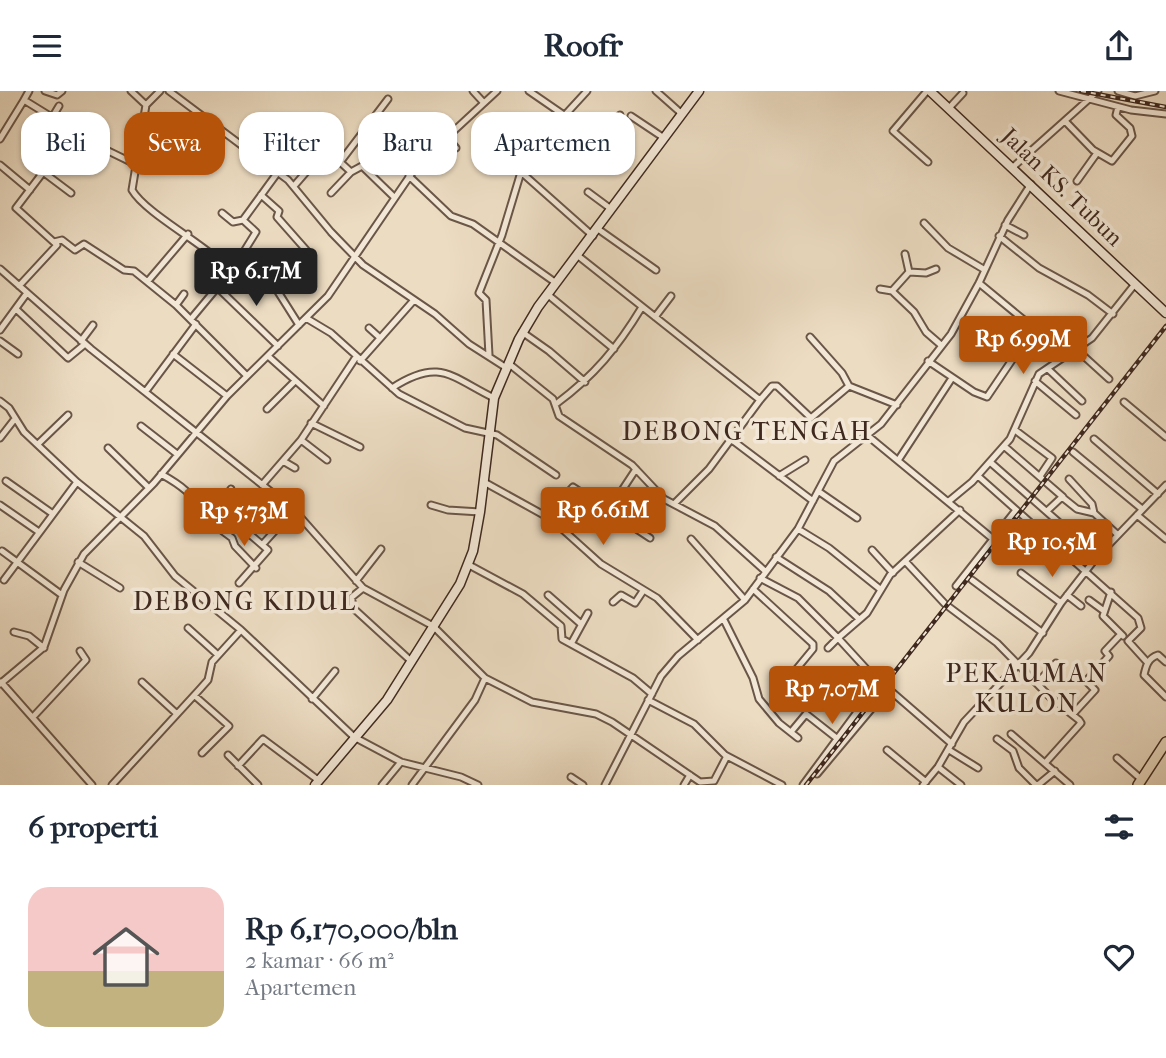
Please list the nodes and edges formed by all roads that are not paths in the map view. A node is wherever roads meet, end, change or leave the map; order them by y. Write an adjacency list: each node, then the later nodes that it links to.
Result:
1 (29, 91): 20 (street)
2 (45, 91): 3 (street)
3 (62, 91)
4 (131, 91): 23 (street)
5 (160, 91): 23 (street)
6 (169, 91): 39 (street)
7 (472, 91): 22 (street)
8 (497, 91): 22 (street)
9 (529, 91): 30 (street)
10 (586, 91): 31 (street)
11 (656, 91): 32 (street)
12 (699, 91): 32 (main road)
13 (929, 91): 25 (main road, Jalan KS. Tubun); 42 (street)
14 (1059, 91): 21 (street)
15 (1098, 91): 21 (street)
16 (1118, 91): 17 (street)
17 (1155, 91)
18 (963, 93): 25 (street)
19 (388, 99): 41 (street)
20 (23, 100): 27 (street); 38 (street)
21 (1089, 100): 26 (street); 35 (street)
22 (484, 103): 36 (street)
23 (146, 105): 29 (street)
24 (59, 106): 28 (street)
25 (950, 107): 45 (main road, Jalan KS. Tubun)
26 (1118, 107): 33 (street); 40 (street)
27 (46, 112)
28 (55, 112)
29 (145, 112)
30 (556, 112)
31 (567, 112)
32 (682, 114): 37 (main road)
33 (1166, 114)
34 (635, 119): 37 (street)
35 (1065, 121): 40 (street); 45 (street)
36 (457, 126)
37 (664, 138): 65 (main road)
38 (0, 139)
39 (239, 143)
40 (1097, 153): 56 (street)
41 (344, 157)
42 (928, 162)
43 (344, 164): 46 (street)
44 (0, 165): 59 (street)
45 (1013, 167): 57 (main road, Jalan KS. Tubun)
46 (351, 172): 62 (street); 64 (street)
47 (41, 175): 59 (street)
48 (47, 175): 61 (street)
49 (134, 175): 71 (street)
50 (276, 175): 63 (street)
51 (280, 175): 58 (street)
52 (303, 175): 58 (street)
53 (520, 175): 75 (street)
54 (525, 175): 70 (street)
55 (409, 176): 64 (street); 75 (street)
56 (1077, 181)
57 (1031, 184): 69 (street); 87 (main road, Jalan KS. Tubun)
58 (294, 186): 77 (street)
59 (30, 190): 74 (street)
60 (588, 192): 65 (street)
61 (71, 193)
62 (331, 193)
63 (261, 195): 67 (street); 89 (street)
64 (394, 197): 77 (street)
65 (611, 209): 70 (main road)
66 (222, 213): 67 (street)
67 (243, 220): 89 (street)
68 (924, 223): 82 (street)
69 (1005, 225): 72 (street); 73 (street)
70 (595, 232): 78 (main road); 81 (street)
71 (188, 235): 84 (street); 90 (street)
72 (1024, 235)
73 (999, 236): 82 (street); 102 (street)
74 (54, 242): 84 (street); 88 (street)
75 (499, 244): 85 (street); 123 (street)
76 (905, 254): 83 (street)
77 (354, 255): 97 (street); 104 (street)
78 (577, 255): 85 (main road); 99 (street)
79 (0, 269): 88 (street)
80 (936, 269): 83 (street)
81 (656, 270)
82 (985, 271): 86 (street)
83 (909, 272): 92 (street)
84 (148, 281): 98 (street)
85 (556, 283): 95 (main road)
86 (979, 283): 105 (street); 109 (street)
87 (1135, 284): 101 (main road, Jalan KS. Tubun); 102 (street)
88 (19, 286): 93 (street)
89 (275, 287): 108 (street)
90 (218, 288): 106 (street); 118 (street)
91 (880, 289): 92 (street)
92 (892, 291): 117 (street)
93 (27, 293): 100 (street); 116 (street)
94 (184, 294): 98 (street)
95 (547, 294): 112 (main road); 119 (street)
96 (671, 296): 103 (street)
97 (414, 300): 113 (street); 123 (street)
98 (176, 305): 106 (street)
99 (642, 307): 103 (street); 119 (street)
100 (16, 309): 111 (street); 116 (street)
101 (1166, 313)
102 (1113, 314): 120 (street)
103 (655, 317): 141 (street)
104 (306, 318): 108 (street); 125 (street)
105 (961, 318): 117 (street); 126 (street)
106 (193, 322): 122 (street); 130 (street)
107 (93, 325): 116 (street)
108 (299, 325): 118 (street)
109 (1030, 325): 120 (street); 126 (street)
110 (369, 328): 113 (street)
111 (0, 330)
112 (522, 333): 128 (main road); 135 (street)
113 (379, 337): 125 (street)
114 (810, 337): 136 (street)
115 (0, 341): 121 (street)
116 (83, 342): 138 (street)
117 (941, 345): 127 (street)
118 (278, 346): 124 (street)
119 (614, 349): 135 (street)
120 (1075, 350): 129 (street); 132 (street)
121 (18, 354)
122 (173, 354): 138 (street); 139 (street)
123 (489, 355): 128 (street)
124 (268, 356): 130 (street); 133 (street)
125 (358, 359): 137 (street); 147 (street)
126 (1012, 360): 131 (street)
127 (928, 361): 131 (street); 146 (street)
128 (506, 365): 140 (main road); 145 (street)
129 (1048, 369): 134 (street); 143 (street)
130 (246, 375): 139 (street)
131 (952, 378): 169 (street)
132 (1109, 379)
133 (295, 381): 147 (street); 148 (street)
134 (1035, 381): 150 (street); 154 (street)
135 (585, 382): 145 (street)
136 (849, 386): 141 (street); 146 (street)
137 (392, 388): 140 (street); 156 (street)
138 (146, 391): 155 (street)
139 (227, 396): 155 (street)
140 (494, 398): 156 (main road)
141 (760, 400): 162 (street)
142 (0, 401): 151 (street)
143 (1082, 401)
144 (1124, 401): 158 (street)
145 (556, 404): 175 (street)
146 (897, 405): 157 (street)
147 (324, 406): 152 (street)
148 (267, 409)
149 (68, 415): 163 (street)
150 (1076, 415)
151 (14, 420): 159 (street); 163 (street)
152 (311, 423): 161 (street); 165 (street)
153 (141, 426): 168 (street)
154 (1015, 430): 164 (street); 180 (street)
155 (195, 431): 168 (street); 185 (street)
156 (489, 433): 177 (street); 184 (main road)
157 (868, 436): 169 (street); 189 (street)
158 (1166, 437)
159 (0, 438)
160 (1094, 439): 188 (street)
161 (301, 440): 170 (street); 172 (street)
162 (732, 440): 178 (street); 193 (street)
163 (38, 443): 183 (street)
164 (1004, 446): 173 (street); 180 (street)
165 (360, 447)
166 (108, 448): 186 (street)
167 (1073, 452): 198 (street)
168 (177, 454): 176 (street)
169 (900, 459): 191 (street)
170 (327, 460)
171 (806, 460): 178 (street)
172 (283, 461): 174 (street); 185 (street)
173 (990, 462): 179 (street); 201 (street)
174 (295, 468)
175 (636, 469): 193 (street); 199 (street)
176 (161, 474): 186 (street); 195 (street)
177 (556, 475)
178 (779, 476): 192 (street)
179 (978, 476): 191 (street); 200 (street)
180 (1041, 476): 190 (street)
181 (1069, 479): 203 (street)
182 (6, 481): 204 (street)
183 (77, 482): 204 (street); 207 (street)
184 (484, 482): 202 (main road); 206 (street)
185 (262, 485): 238 (street)
186 (149, 488): 207 (street)
187 (231, 489): 195 (street)
188 (1163, 490): 198 (street)
189 (818, 491): 192 (street); 208 (street)
190 (1064, 498): 201 (street); 203 (street)
191 (949, 501): 197 (street)
192 (813, 502): 212 (street)
193 (674, 504): 231 (street)
194 (0, 505): 213 (street)
195 (199, 505): 230 (street)
196 (431, 505): 202 (street)
197 (960, 509): 218 (street); 226 (street)
198 (1142, 509): 205 (street)
199 (609, 510): 206 (street); 216 (street)
200 (1016, 510): 218 (street); 232 (street)
201 (1048, 510): 211 (street)
202 (480, 512): 229 (main road)
203 (1094, 513): 214 (street)
204 (53, 514): 213 (street)
205 (1137, 515): 214 (street); 219 (street)
206 (547, 516): 245 (street)
207 (119, 517): 227 (street); 262 (street)
208 (857, 517)
209 (246, 521): 220 (street)
210 (281, 524): 220 (street)
211 (1063, 526)
212 (798, 529): 224 (street); 244 (street)
213 (38, 533): 228 (street)
214 (1118, 535): 225 (street)
215 (1071, 536): 225 (street)
216 (650, 538)
217 (691, 539): 250 (street)
218 (993, 539): 240 (street)
219 (1166, 539)
220 (262, 545): 230 (street)
221 (381, 549): 238 (street)
222 (872, 550): 233 (street)
223 (2, 551): 228 (street)
224 (776, 557): 231 (street); 257 (street)
225 (1096, 558): 232 (street)
226 (905, 561): 233 (street); 278 (street)
227 (78, 562): 241 (street); 249 (street)
228 (18, 563): 236 (street); 249 (street)
229 (469, 565): 260 (main road); 269 (street)
230 (256, 568): 239 (street)
231 (765, 571): 235 (street)
232 (1086, 571): 246 (street); 248 (street)
233 (893, 573): 244 (street)
234 (1021, 573): 253 (street)
235 (760, 578): 243 (street); 266 (street)
236 (4, 580)
237 (972, 580): 264 (street)
238 (356, 581): 242 (street)
239 (239, 583)
240 (956, 586)
241 (120, 588)
242 (363, 588): 260 (street); 275 (street)
243 (752, 589): 250 (street); 280 (street)
244 (880, 589): 257 (street)
245 (643, 591): 252 (street); 267 (street)
246 (1111, 592): 255 (street); 268 (street)
247 (548, 595): 259 (street)
248 (1067, 595): 253 (street); 254 (street)
249 (62, 596): 271 (street)
250 (745, 600): 258 (street)
251 (1088, 600): 255 (street)
252 (613, 602)
253 (1061, 603): 264 (street)
254 (1081, 606)
255 (1104, 611): 265 (street)
256 (588, 613): 259 (street)
257 (859, 619): 266 (street)
258 (724, 620): 267 (street); 294 (street)
259 (581, 624): 269 (street)
260 (433, 626): 275 (main road); 281 (street)
261 (188, 628): 273 (street)
262 (241, 630): 273 (street); 290 (street)
263 (14, 632): 271 (street)
264 (1043, 633): 278 (street)
265 (1121, 634): 268 (street); 292 (street)
266 (838, 638): 270 (street); 282 (street)
267 (698, 640): 288 (street)
268 (1128, 641): 276 (street)
269 (571, 644): 288 (street)
270 (828, 647)
271 (44, 648): 283 (street)
272 (79, 651): 293 (street)
273 (218, 655): 287 (street)
274 (1163, 659): 276 (street)
275 (411, 661): 296 (main road)
276 (1147, 662): 289 (street)
277 (1056, 663): 285 (street)
278 (1019, 665): 285 (street); 301 (street)
279 (335, 671): 290 (street)
280 (794, 672)
281 (485, 678): 295 (street); 313 (street)
282 (880, 681): 286 (street); 299 (street)
283 (1, 682): 293 (street)
284 (142, 682): 291 (street)
285 (1037, 683): 292 (street)
286 (889, 688): 301 (street); 331 (street)
287 (195, 696): 291 (street); 304 (street)
288 (650, 697): 295 (street); 306 (street)
289 (1166, 697)
290 (312, 699): 296 (street)
291 (177, 714): 322 (street)
292 (1073, 714): 309 (street)
293 (33, 717): 321 (street)
294 (791, 732): 297 (street); 299 (street)
295 (632, 733): 315 (street); 328 (street)
296 (354, 737): 308 (street); 318 (main road)
297 (798, 738)
298 (997, 739): 302 (street)
299 (839, 740): 331 (street)
300 (1166, 742): 317 (highway)
301 (950, 747): 311 (street); 312 (street)
302 (1009, 747): 309 (street); 333 (street)
303 (887, 750): 320 (street)
304 (202, 753)
305 (228, 755): 310 (street)
306 (727, 755): 319 (street); 330 (street)
307 (1117, 758): 317 (street)
308 (401, 762): 313 (street); 324 (street)
309 (1046, 762): 314 (street)
310 (238, 766): 318 (street); 323 (street)
311 (938, 767): 320 (street); 332 (street)
312 (978, 768)
313 (424, 769): 325 (street); 326 (street)
314 (1057, 772): 333 (street); 334 (street)
315 (690, 775): 319 (street); 329 (street)
316 (571, 777): 327 (street)
317 (1140, 782)
318 (316, 783)
319 (701, 783)
320 (924, 783)
321 (92, 785)
322 (111, 785)
323 (258, 785)
324 (382, 785)
325 (412, 785)
326 (478, 785)
327 (583, 785)
328 (605, 785)
329 (684, 785)
330 (782, 785)
331 (806, 785)
332 (961, 785)
333 (1037, 785)
334 (1070, 785)

